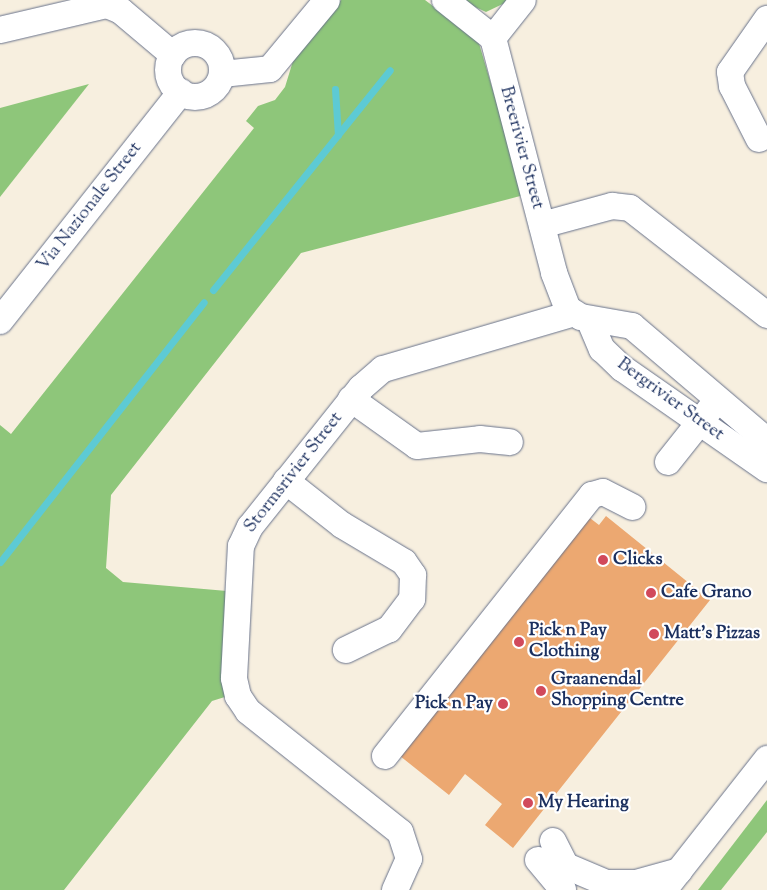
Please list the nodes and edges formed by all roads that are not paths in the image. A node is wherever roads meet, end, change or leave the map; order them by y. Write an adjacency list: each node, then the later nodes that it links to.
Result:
1 (327, 0): 8 (street)
2 (445, 0): 6 (street)
3 (523, 0): 6 (street)
4 (767, 19): 10 (street)
5 (0, 30): 7 (street)
6 (493, 38): 11 (street, Breerivier Street)
7 (173, 55): 8 (street); 9 (street)
8 (222, 74): 9 (street)
9 (181, 92): 14 (street, Via Nazionale Street)
10 (759, 139)
11 (542, 225): 12 (street); 13 (street, Breerivier Street)
12 (767, 315)
13 (581, 316): 15 (street, Bergrivier Street); 16 (street, Stormsrivier Street); 17 (street, Bergrivier Street)
14 (0, 321)
15 (718, 398): 17 (street); 18 (street, Bergrivier Street)
16 (351, 399): 19 (street); 22 (street, Stormsrivier Street)
17 (700, 421): 20 (street); 21 (street, Bergrivier Street)
18 (767, 441)
19 (510, 442)
20 (668, 462)
21 (767, 469)
22 (286, 481): 24 (street); 29 (street, Stormsrivier Street)
23 (632, 506): 25 (street)
24 (346, 650)
25 (385, 756)
26 (767, 760): 28 (street)
27 (767, 786): 28 (street)
28 (676, 884): 30 (street)
29 (395, 890)
30 (563, 890)

